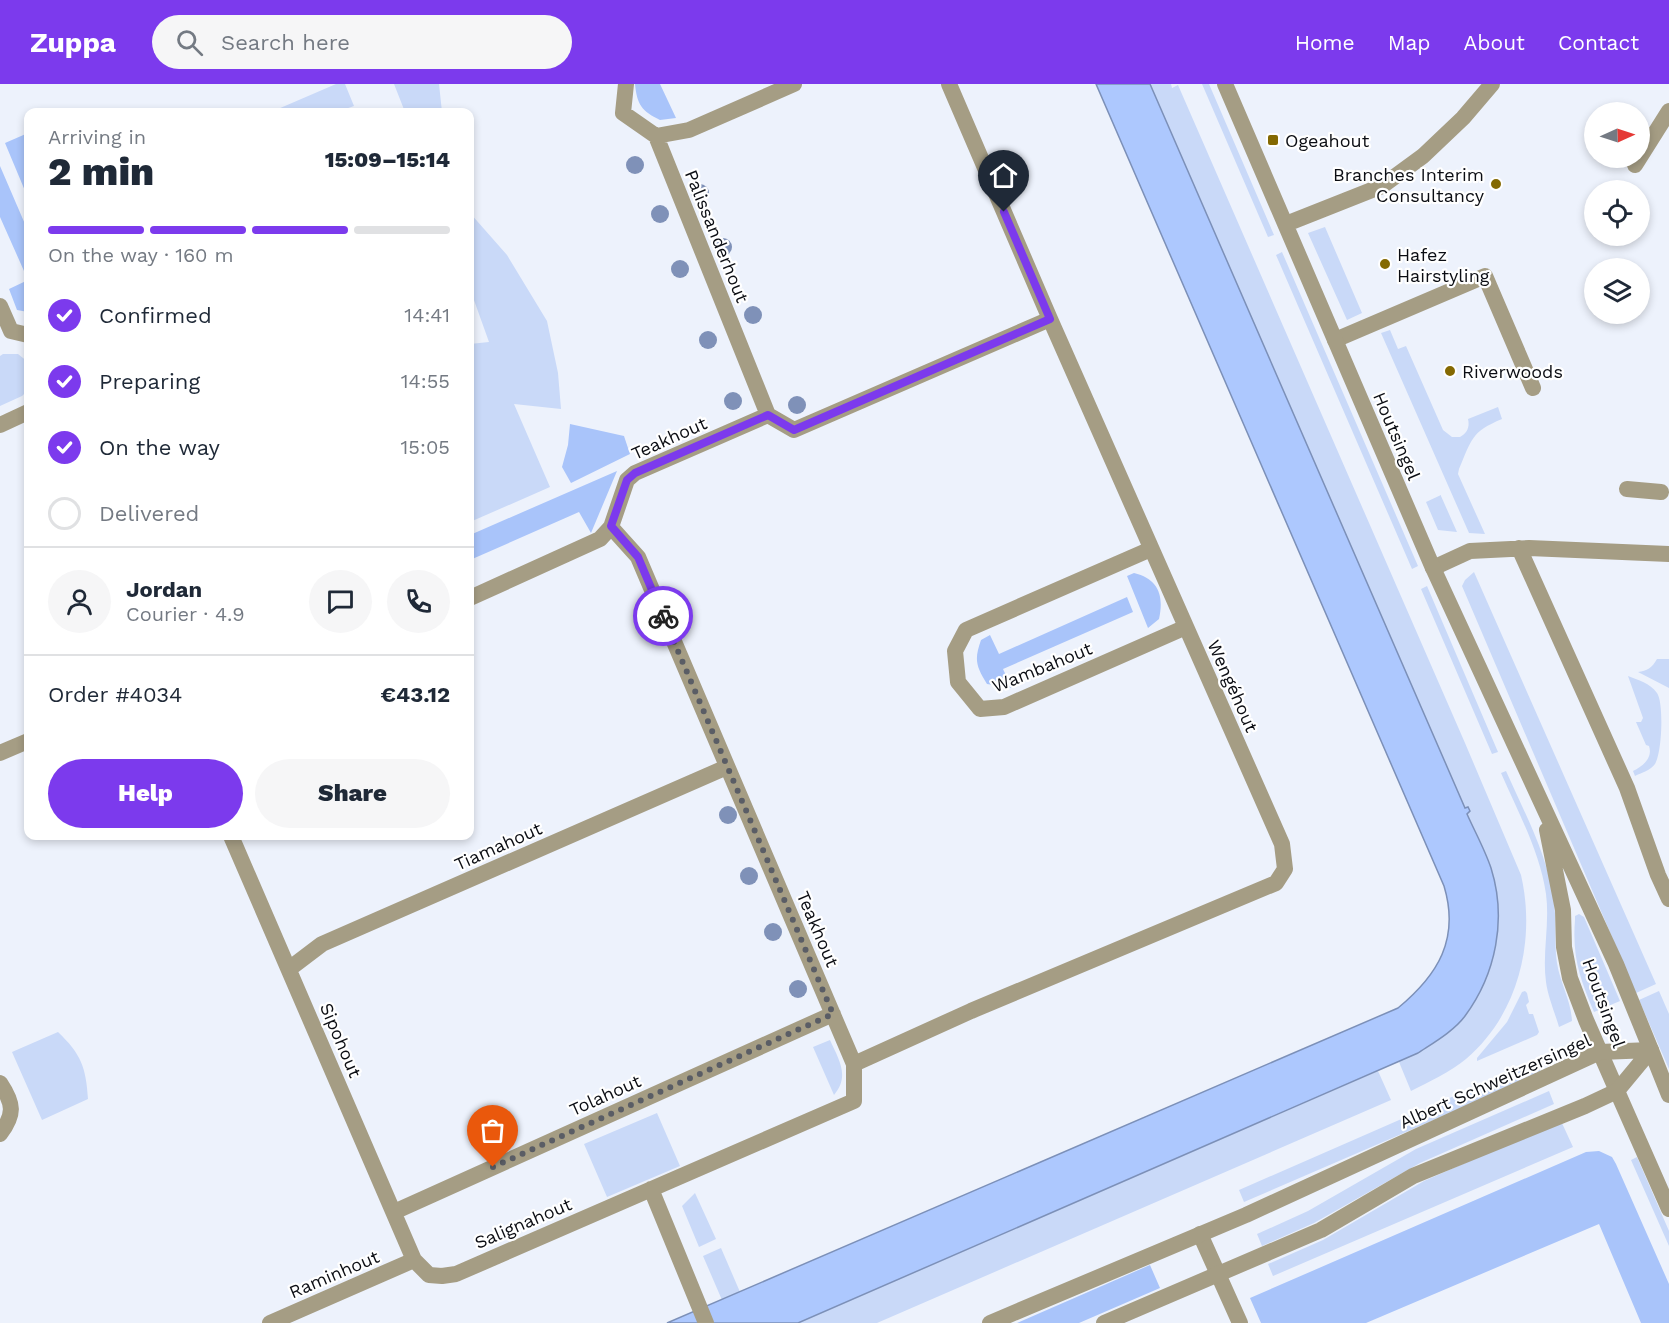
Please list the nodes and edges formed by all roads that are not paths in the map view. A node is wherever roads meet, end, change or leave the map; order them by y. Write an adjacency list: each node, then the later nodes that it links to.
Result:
1 (626, 84): 7 (street)
2 (794, 84): 7 (street)
3 (949, 84): 11 (street, Wengéhout)
4 (1225, 84): 9 (street, Houtsingel)
5 (1492, 84): 9 (street)
6 (1669, 111): 8 (street)
7 (656, 136): 17 (street, Palissanderhout)
8 (1650, 141)
9 (1286, 224): 14 (street, Houtsingel)
10 (0, 306): 12 (street)
11 (1050, 319): 17 (street); 23 (street, Wengéhout)
12 (6, 334): 13 (street)
13 (24, 335)
14 (1335, 340): 15 (street); 25 (street, Houtsingel)
15 (1533, 388)
16 (24, 414): 18 (street)
17 (768, 415): 21 (street, Teakhout)
18 (0, 425)
19 (1627, 489): 20 (street)
20 (1661, 492)
21 (611, 526): 26 (street); 30 (street, Teakhout)
22 (1519, 548): 24 (street); 25 (street); 33 (street)
23 (1152, 549): 27 (street, Wengéhout); 27 (street, Wambahout)
24 (1669, 554)
25 (1433, 568): 31 (street, Houtsingel)
26 (474, 596)
27 (1186, 627): 38 (street, Wengéhout)
28 (24, 743): 29 (street)
29 (0, 753)
30 (727, 766): 34 (street, Tiamahout); 35 (street, Teakhout)
31 (1540, 800): 36 (street, Houtsingel); 37 (street, Houtsingel)
32 (233, 840): 34 (street, Sipohout)
33 (1669, 899)
34 (289, 969): 45 (street, Sipohout)
35 (833, 1014): 38 (street, Teakhout); 45 (street, Tolahout)
36 (1651, 1050): 37 (street, Albert Schweitzersingel); 40 (street); 41 (street, Houtsingel)
37 (1600, 1053): 40 (street, Houtsingel); 46 (street, Albert Schweitzersingel)
38 (854, 1064): 43 (street, Salignahout)
39 (0, 1083): 42 (street)
40 (1617, 1091): 44 (street, Houtsingel); 48 (street)
41 (1669, 1095)
42 (0, 1134)
43 (651, 1189): 47 (street, Salignahout); 50 (street)
44 (1669, 1209)
45 (394, 1212): 47 (street, Sipohout)
46 (1200, 1234): 48 (street); 51 (street, Albert Schweitzersingel)
47 (414, 1260): 49 (street, Raminhout)
48 (1218, 1274): 52 (street); 53 (street)
49 (270, 1323)
50 (706, 1323)
51 (990, 1323)
52 (1104, 1323)
53 (1240, 1323)

